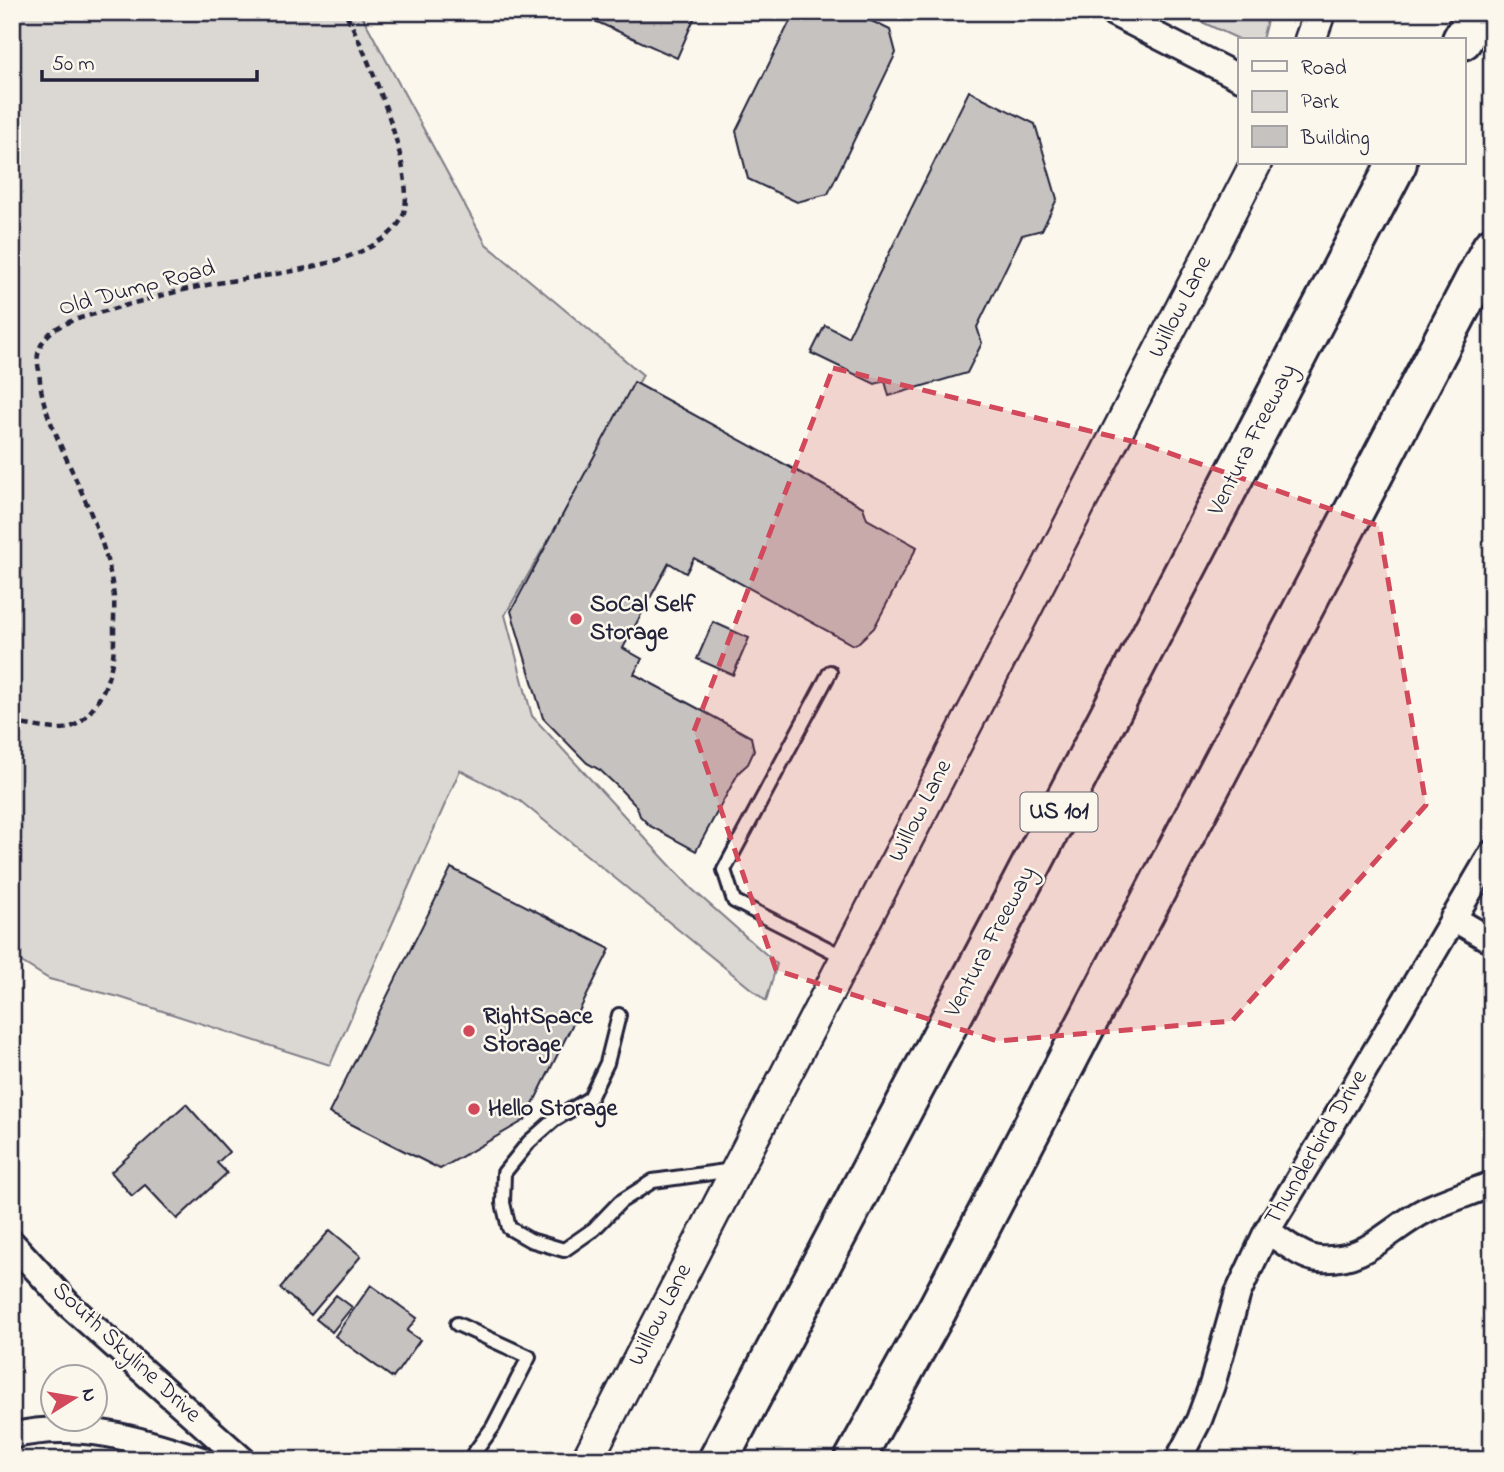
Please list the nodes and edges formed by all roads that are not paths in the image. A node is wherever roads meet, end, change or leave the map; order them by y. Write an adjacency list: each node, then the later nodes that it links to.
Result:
1 (1111, 12): 6 (street)
2 (1320, 12): 4 (street)
3 (1478, 12): 5 (highway)
4 (1311, 38)
5 (1463, 38)
6 (1238, 77)
7 (1254, 164): 14 (street, Willow Lane)
8 (1396, 164): 26 (highway, Ventura Freeway / US 101)
9 (1492, 247): 27 (highway)
10 (830, 672): 14 (lane)
11 (1492, 853): 12 (street, Thunderbird Drive)
12 (1453, 918): 13 (street); 18 (street, Thunderbird Drive)
13 (1492, 941)
14 (846, 958): 16 (street, Willow Lane)
15 (619, 1015): 16 (lane)
16 (737, 1169): 25 (street, Willow Lane)
17 (1492, 1184): 18 (street)
18 (1267, 1231): 28 (street, Thunderbird Drive)
19 (12, 1243): 23 (street, South Skyline Drive)
20 (457, 1324): 24 (lane)
21 (12, 1436): 22 (street)
22 (202, 1460)
23 (243, 1460)
24 (470, 1460)
25 (587, 1460)
26 (718, 1460)
27 (854, 1460)
28 (1178, 1460)

